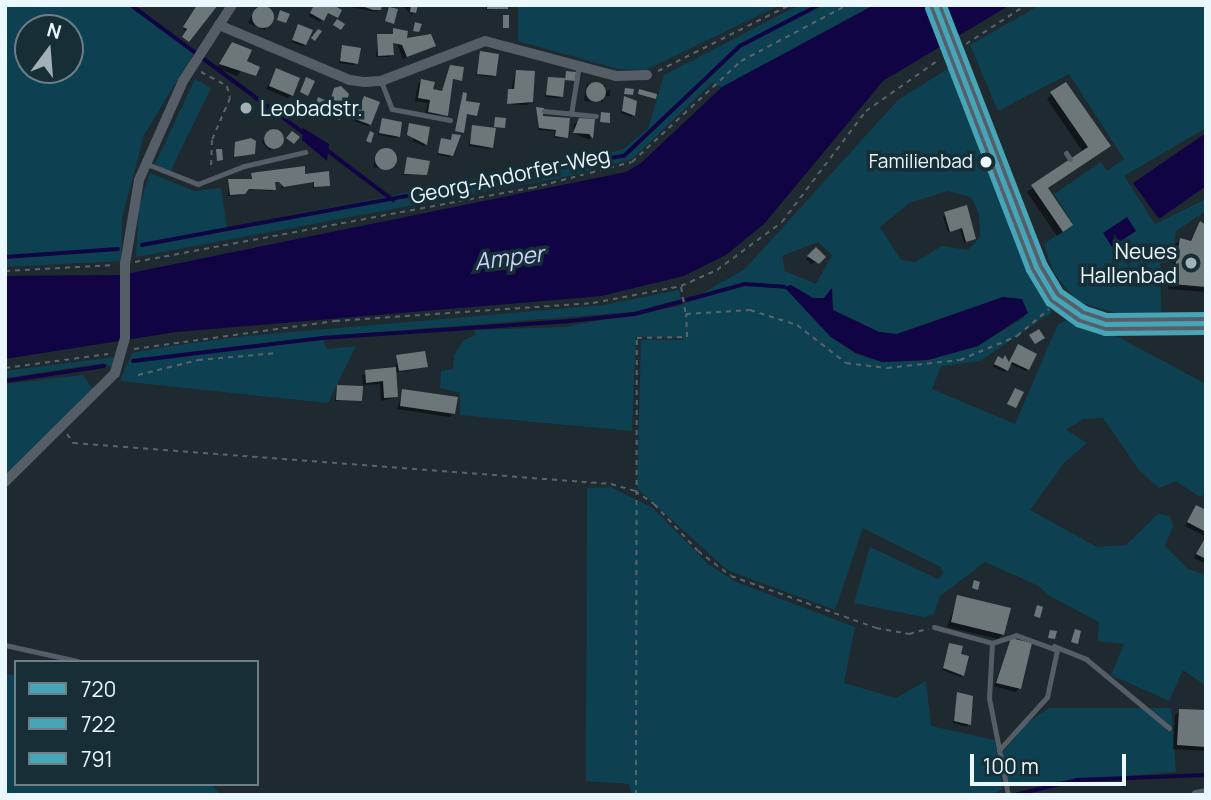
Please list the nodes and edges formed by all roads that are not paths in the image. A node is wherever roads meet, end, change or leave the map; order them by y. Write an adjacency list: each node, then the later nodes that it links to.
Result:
1 (232, 5): 3 (street)
2 (935, 5): 13 (street)
3 (219, 25): 6 (street); 12 (street)
4 (579, 65): 5 (street); 6 (street); 8 (lane)
5 (647, 75)
6 (381, 81): 10 (lane)
7 (544, 111): 8 (lane)
8 (571, 114): 9 (lane)
9 (596, 116)
10 (450, 120)
11 (305, 152): 12 (lane)
12 (144, 163): 14 (street)
13 (1206, 323)
14 (5, 482)
15 (934, 627): 16 (lane)
16 (992, 643): 18 (lane); 21 (lane)
17 (5, 645): 19 (lane)
18 (1054, 646): 20 (lane); 21 (lane)
19 (72, 660)
20 (1169, 728)
21 (999, 750): 22 (lane)
22 (1007, 793)
23 (1206, 793): 24 (street)
24 (1196, 795)

